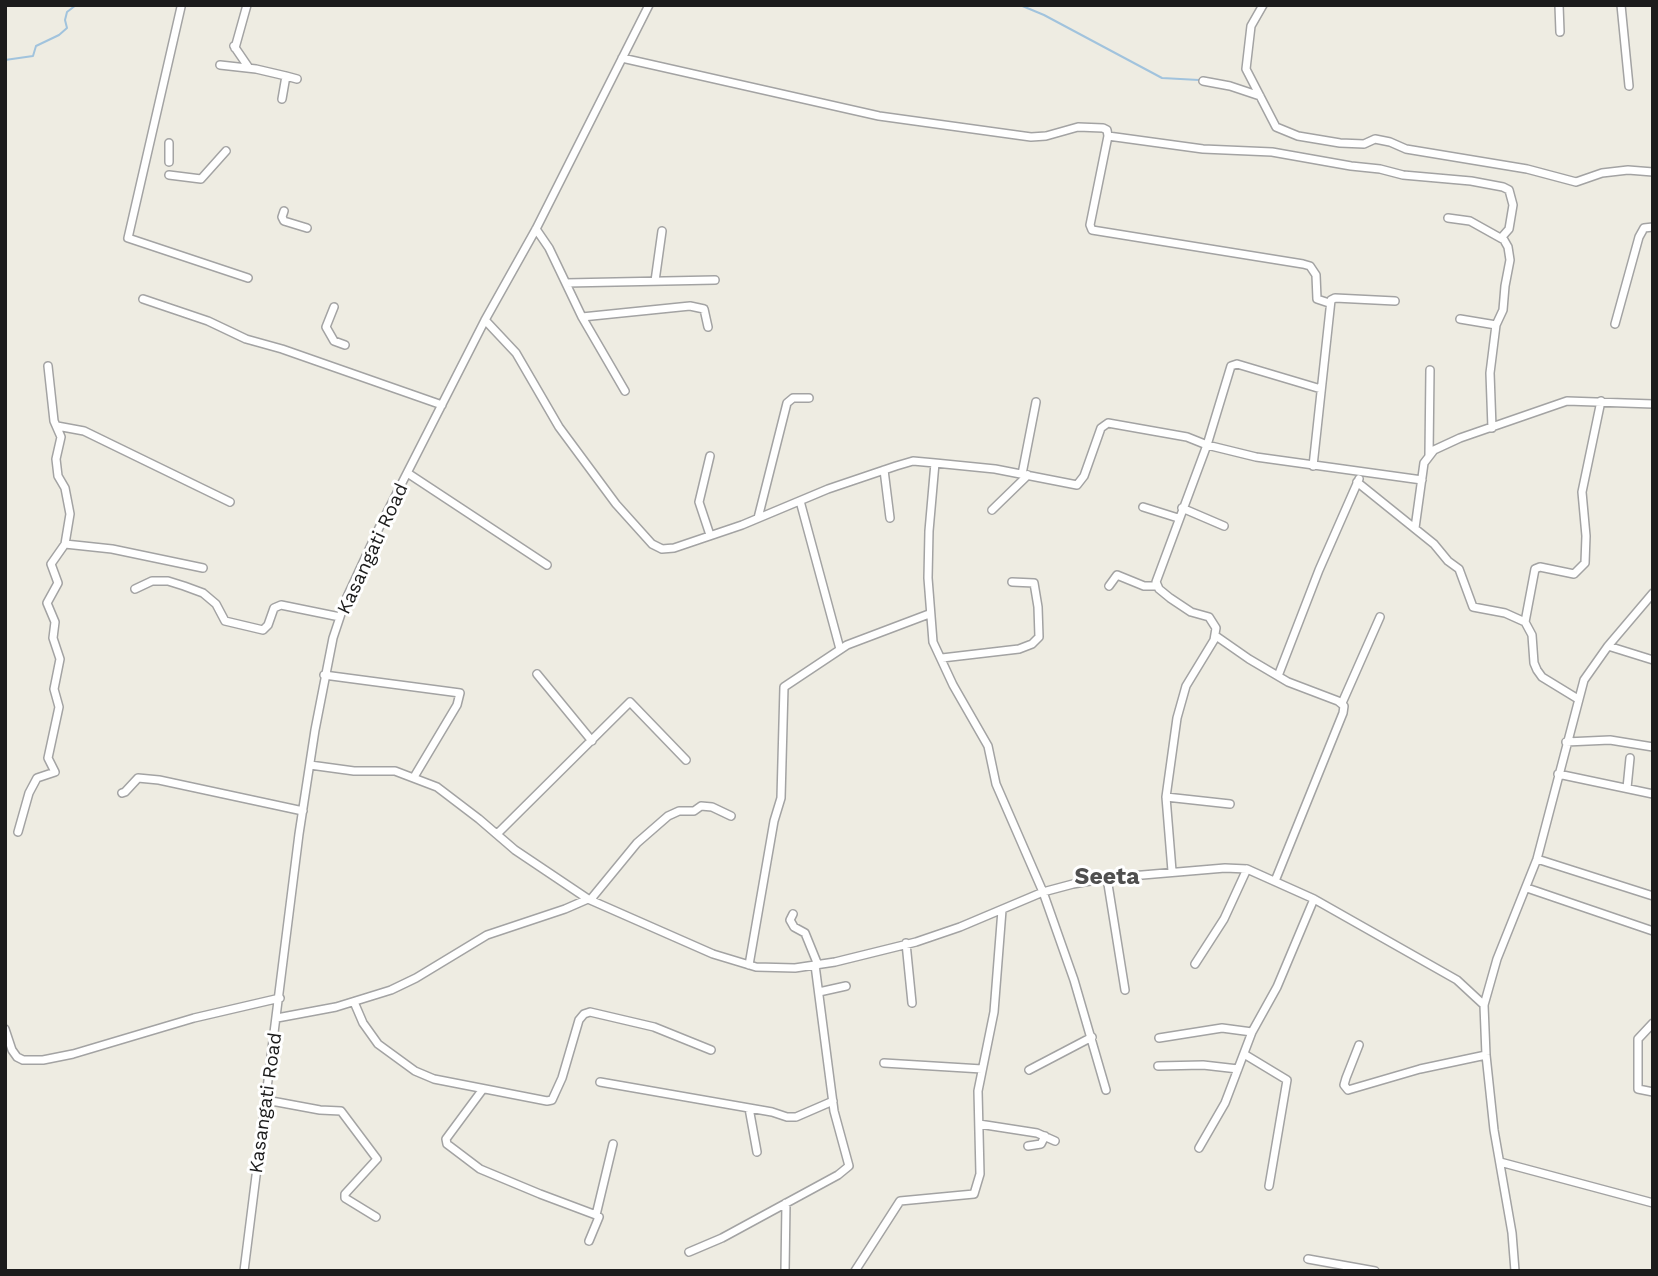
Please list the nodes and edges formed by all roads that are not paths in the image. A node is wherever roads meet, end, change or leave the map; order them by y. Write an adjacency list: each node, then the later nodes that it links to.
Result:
1 (247, 5): 10 (street)
2 (649, 5): 8 (street, Kasangati Road)
3 (1263, 5): 15 (street)
4 (1559, 5): 7 (street)
5 (1621, 5): 14 (street)
6 (181, 7): 30 (street)
7 (1560, 32)
8 (622, 58): 17 (street); 27 (street, Kasangati Road)
9 (220, 65): 10 (street)
10 (249, 68): 11 (street)
11 (286, 76): 12 (street); 16 (street)
12 (297, 79)
13 (1203, 81): 15 (street)
14 (1629, 86)
15 (1260, 96): 21 (street)
16 (282, 99)
17 (1108, 136): 29 (street); 36 (street)
18 (169, 143): 20 (street)
19 (226, 151): 22 (street)
20 (169, 162)
21 (1653, 172)
22 (169, 175)
23 (284, 211): 25 (street)
24 (1448, 218): 29 (street)
25 (307, 228)
26 (1653, 228): 41 (street)
27 (536, 229): 33 (street); 40 (street, Kasangati Road)
28 (662, 231): 32 (street)
29 (1501, 238): 42 (street)
30 (248, 278)
31 (715, 280): 32 (street)
32 (655, 281): 33 (street)
33 (566, 284): 38 (street)
34 (143, 299): 53 (street)
35 (1395, 301): 36 (street)
36 (1329, 303): 47 (street)
37 (334, 307): 44 (street)
38 (582, 317): 43 (street); 48 (street)
39 (1460, 319): 42 (street)
40 (485, 320): 53 (street, Kasangati Road); 77 (street)
41 (1615, 324)
42 (1496, 325): 55 (street)
43 (708, 327)
44 (345, 345)
45 (48, 366): 54 (street)
46 (1430, 370): 57 (street)
47 (1321, 388): 56 (street); 60 (street)
48 (625, 391)
49 (809, 398): 72 (street)
50 (1601, 401): 52 (street); 55 (street); 89 (street)
51 (1036, 402): 64 (street)
52 (1653, 404)
53 (443, 405): 63 (street, Kasangati Road)
54 (57, 426): 68 (street); 78 (street)
55 (1492, 428): 57 (street)
56 (1207, 445): 60 (street); 64 (street); 70 (street)
57 (1429, 455): 65 (street)
58 (710, 456): 77 (street)
59 (935, 463): 61 (street); 64 (street); 86 (street)
60 (1313, 466): 62 (street)
61 (884, 470): 67 (street); 73 (street)
62 (1362, 472): 65 (street); 66 (street)
63 (409, 474): 79 (street); 87 (street, Kasangati Road)
64 (1025, 474): 71 (street)
65 (1422, 480): 76 (street)
66 (1357, 482): 76 (street); 97 (street)
67 (800, 501): 72 (street); 92 (street)
68 (230, 502)
69 (1143, 507): 74 (street)
70 (1182, 509): 74 (street); 75 (street)
71 (992, 510)
72 (758, 518): 77 (street)
73 (890, 518)
74 (1178, 518): 83 (street)
75 (1224, 526)
76 (1415, 528): 89 (street)
77 (710, 535)
78 (65, 544): 80 (street); 115 (street)
79 (547, 565)
80 (203, 568)
81 (1012, 582): 93 (street)
82 (1109, 586): 83 (street)
83 (1157, 586): 90 (street)
84 (135, 589): 87 (street)
85 (1653, 593): 91 (street)
86 (929, 614): 92 (street); 93 (street)
87 (340, 617): 96 (street, Kasangati Road)
88 (1380, 617): 99 (street)
89 (1525, 622): 98 (street)
90 (1216, 636): 97 (street); 111 (street)
91 (1608, 646): 94 (street); 98 (street)
92 (840, 649): 132 (street)
93 (942, 658): 123 (street)
94 (1653, 660)
95 (537, 674): 100 (street)
96 (324, 675): 105 (street, Kasangati Road); 107 (street)
97 (1278, 676): 99 (street)
98 (1578, 699): 101 (street)
99 (1342, 703): 121 (street)
100 (592, 741): 104 (street); 116 (street)
101 (1566, 742): 102 (street); 106 (street)
102 (1653, 747)
103 (1630, 758): 108 (street)
104 (686, 760)
105 (310, 765): 107 (street); 113 (street, Kasangati Road)
106 (1558, 774): 108 (street); 117 (street)
107 (414, 777): 116 (street)
108 (1627, 788): 110 (street)
109 (121, 793): 113 (street)
110 (1653, 794)
111 (1166, 797): 112 (street); 119 (street)
112 (1230, 804)
113 (303, 811): 137 (street, Kasangati Road)
114 (731, 816): 125 (street)
115 (18, 832)
116 (497, 834): 125 (street)
117 (1537, 859): 122 (street); 124 (street)
118 (1247, 869): 119 (street); 121 (street); 131 (street)
119 (1172, 871): 120 (street)
120 (1107, 878): 123 (street); 135 (street)
121 (1275, 881): 126 (street)
122 (1527, 888): 129 (street); 140 (street)
123 (1043, 892): 127 (street); 145 (street)
124 (1653, 896)
125 (589, 899): 132 (street); 138 (street)
126 (1314, 899): 140 (street); 144 (street)
127 (1002, 910): 130 (street); 153 (street)
128 (793, 914): 133 (street)
129 (1653, 931)
130 (906, 943): 133 (street); 139 (street)
131 (1195, 964)
132 (750, 965): 133 (street)
133 (817, 965): 136 (street)
134 (846, 986): 136 (street)
135 (1125, 990)
136 (819, 992): 161 (street)
137 (280, 998): 141 (street, Kasangati Road); 143 (street)
138 (354, 1002): 141 (street); 157 (street)
139 (912, 1003)
140 (1485, 1005): 150 (street)
141 (277, 1018): 160 (street, Kasangati Road)
142 (1653, 1023): 159 (street)
143 (5, 1029)
144 (1252, 1032): 146 (street); 149 (street)
145 (1092, 1037): 154 (street); 158 (street)
146 (1158, 1038)
147 (1359, 1045): 150 (street)
148 (711, 1050): 157 (street)
149 (1244, 1054): 155 (street); 171 (street)
150 (1486, 1055): 170 (street)
151 (884, 1063): 153 (street)
152 (1158, 1066): 155 (street)
153 (982, 1069): 163 (street)
154 (1028, 1069)
155 (1238, 1069): 168 (street)
156 (600, 1082): 162 (street)
157 (483, 1089): 174 (street)
158 (1106, 1090)
159 (1653, 1092)
160 (266, 1100): 175 (street); 179 (street, Kasangati Road)
161 (834, 1101): 162 (street); 172 (street)
162 (749, 1108): 169 (street)
163 (979, 1124): 164 (street); 181 (street)
164 (1045, 1136): 165 (street); 167 (street)
165 (1055, 1141)
166 (613, 1144): 174 (street)
167 (1028, 1146)
168 (1199, 1148)
169 (757, 1152)
170 (1500, 1162): 173 (street); 183 (street)
171 (1269, 1186)
172 (786, 1203): 177 (street); 180 (street)
173 (1653, 1203)
174 (596, 1215): 176 (street)
175 (376, 1217)
176 (589, 1241)
177 (690, 1252)
178 (1308, 1259): 182 (street)
179 (244, 1271)
180 (785, 1271)
181 (855, 1271)
182 (1375, 1271)
183 (1515, 1271)

